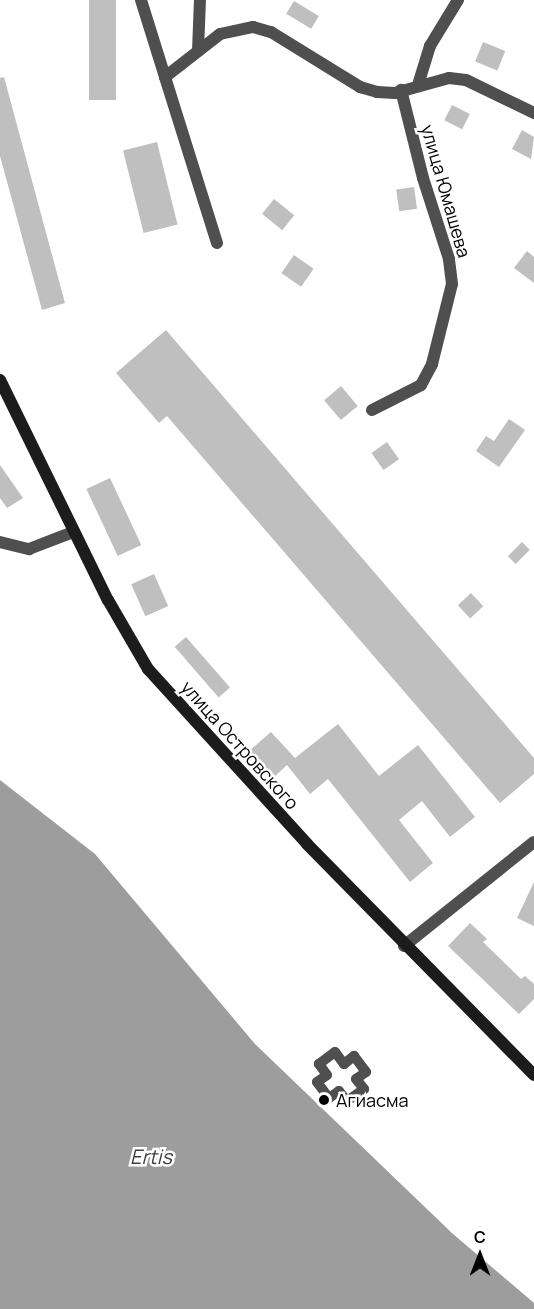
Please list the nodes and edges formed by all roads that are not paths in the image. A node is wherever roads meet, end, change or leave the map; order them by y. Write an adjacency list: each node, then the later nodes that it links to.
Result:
1 (141, 0): 5 (street)
2 (201, 0): 4 (street)
3 (458, 0): 6 (street)
4 (198, 51): 5 (street); 6 (street)
5 (165, 77): 8 (street)
6 (410, 87): 7 (street); 10 (street, улица Юмашева)
7 (534, 113)
8 (217, 243)
9 (0, 380): 11 (main road, улица Островского)
10 (372, 410)
11 (73, 532): 12 (street); 14 (main road, улица Островского)
12 (0, 542)
13 (534, 842): 14 (street)
14 (404, 946): 15 (main road, улица Островского)
15 (534, 1074)
16 (356, 1080): 16 (street)

